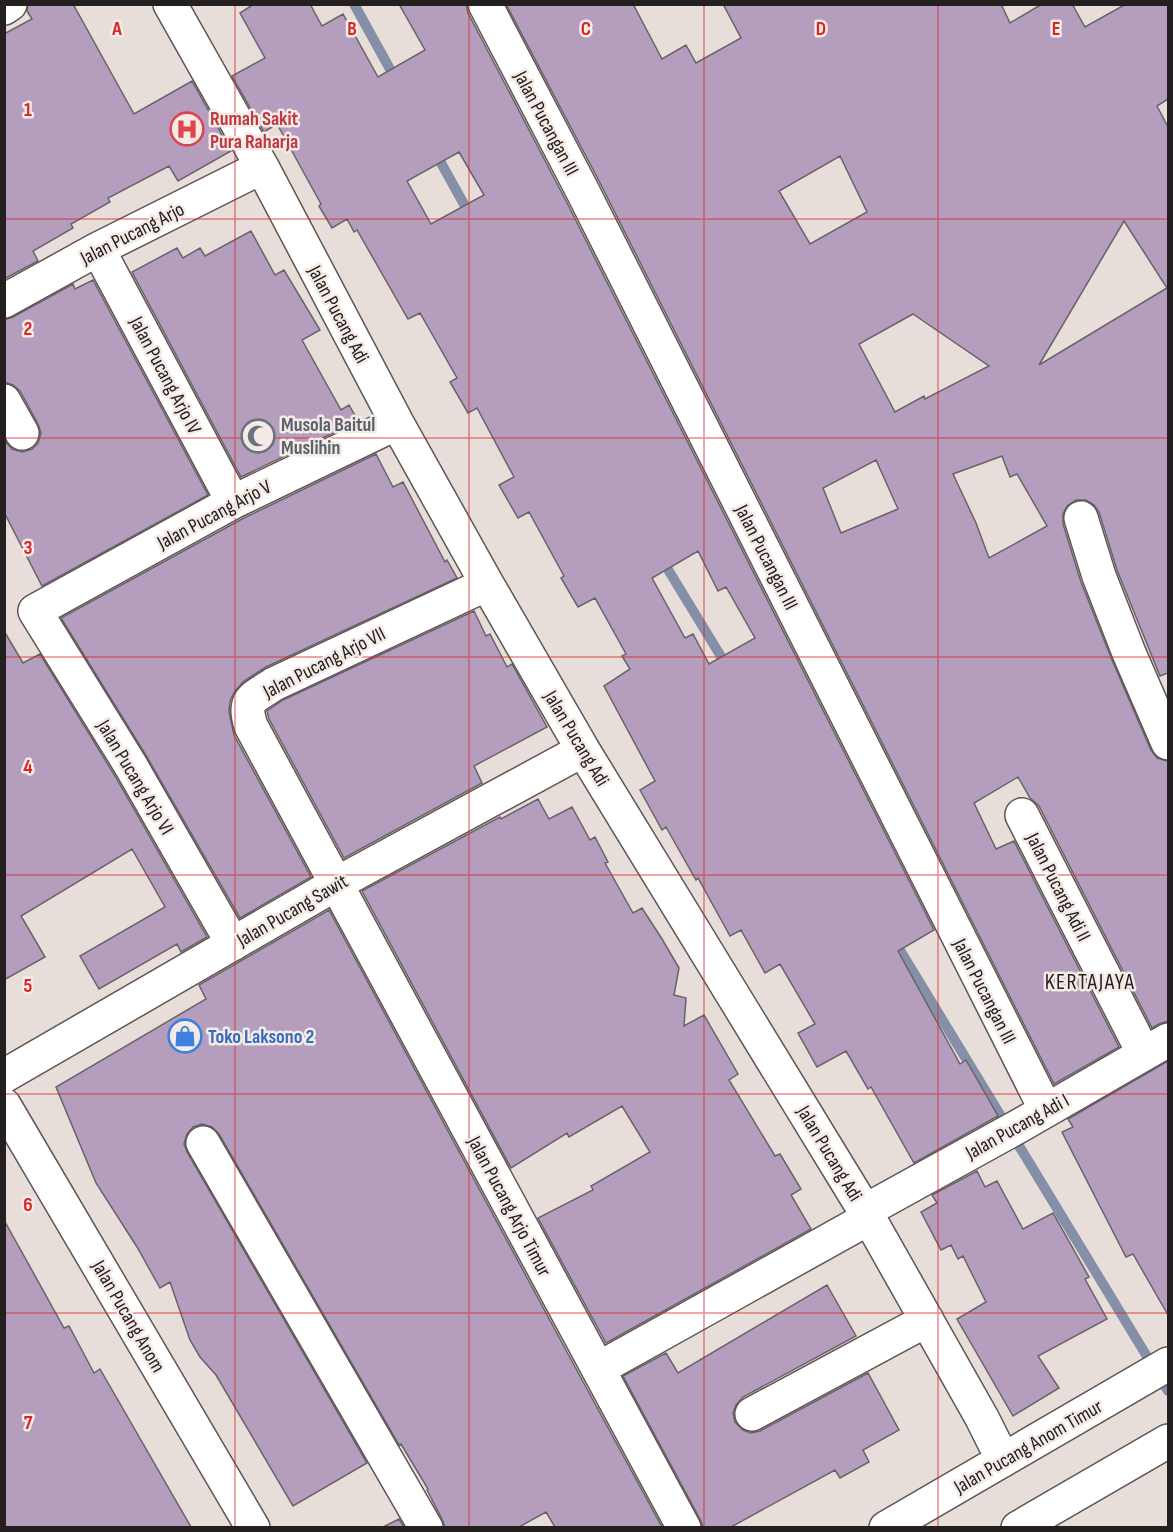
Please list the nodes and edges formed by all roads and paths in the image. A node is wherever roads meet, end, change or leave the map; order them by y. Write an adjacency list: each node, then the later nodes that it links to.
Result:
1 (10, 4): 4 (street)
2 (170, 4): 5 (street, Jalan Pucang Adi)
3 (485, 4): 23 (street, Jalan Pucangan III)
4 (4, 8)
5 (262, 167): 6 (street, Jalan Pucang Arjo); 9 (street, Jalan Pucang Adi)
6 (98, 249): 7 (street, Jalan Pucang Arjo); 11 (street, Jalan Pucang Arjo IV)
7 (4, 301)
8 (4, 401): 10 (street)
9 (397, 423): 11 (street, Jalan Pucang Arjo V); 13 (street, Jalan Pucang Adi)
10 (22, 433)
11 (233, 502): 14 (street, Jalan Pucang Arjo V)
12 (1081, 518): 15 (street)
13 (487, 584): 16 (street, Jalan Pucang Adi); 18 (street, Jalan Pucang Arjo VII)
14 (35, 611): 19 (street, Jalan Pucang Arjo VI)
15 (1168, 743)
16 (583, 750): 18 (street, Jalan Pucang Sawit); 25 (street, Jalan Pucang Adi)
17 (1022, 815): 20 (street, Jalan Pucang Adi II)
18 (336, 884): 19 (street, Jalan Pucang Sawit); 27 (street, Jalan Pucang Arjo Timur)
19 (234, 944): 21 (street, Jalan Pucang Sawit)
20 (1156, 1047): 23 (street, Jalan Pucang Adi I)
21 (4, 1076)
22 (4, 1105): 32 (street, Jalan Pucang Anom)
23 (1022, 1123): 25 (street, Jalan Pucang Adi I)
24 (203, 1143): 33 (street)
25 (867, 1215): 26 (street, Jalan Pucang Adi); 27 (street, Jalan Pucang Adi I)
26 (927, 1320): 29 (street); 31 (street, Jalan Pucang Adi)
27 (598, 1369): 34 (street, Jalan Pucang Arjo Timur)
28 (1158, 1370): 31 (street, Jalan Pucang Anom Timur)
29 (752, 1414)
30 (1168, 1441): 36 (street)
31 (1003, 1460): 35 (street, Jalan Pucang Anom Timur)
32 (253, 1527)
33 (426, 1527)
34 (684, 1527)
35 (886, 1527)
36 (1018, 1527)

